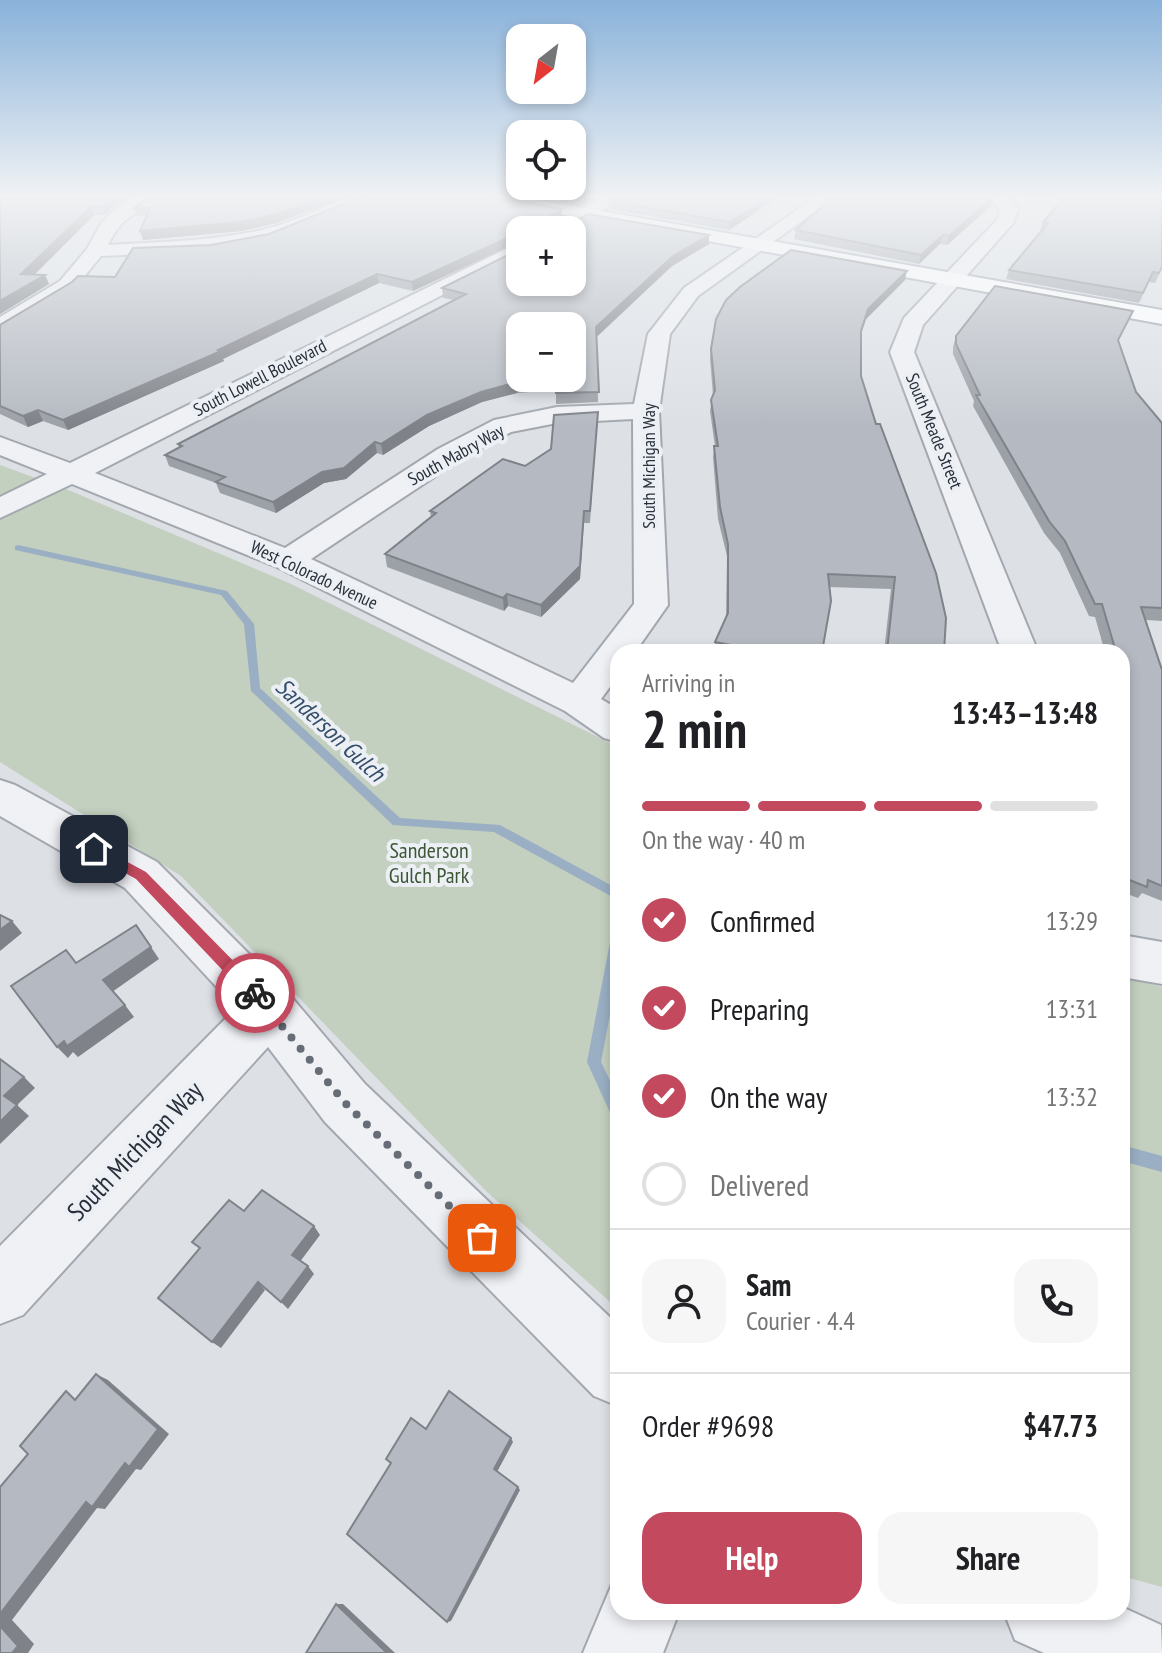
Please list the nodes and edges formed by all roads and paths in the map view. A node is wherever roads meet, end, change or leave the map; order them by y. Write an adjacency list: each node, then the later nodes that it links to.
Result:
1 (78, 272): 8 (street)
2 (472, 272): 11 (street, South Lowell Boulevard)
3 (719, 272): 9 (street, South Michigan Way)
4 (914, 272): 6 (main road)
5 (958, 272): 6 (street, South Meade Street)
6 (952, 279): 7 (main road); 15 (street, South Meade Street)
7 (1162, 317)
8 (0, 327)
9 (646, 411): 13 (street, South Mabry Way); 14 (street, South Michigan Way)
10 (0, 445): 11 (street, West Colorado Avenue)
11 (69, 474): 12 (street, South Lowell Boulevard); 13 (street, West Colorado Avenue)
12 (0, 509)
13 (288, 560): 17 (street, West Colorado Avenue)
14 (622, 644)
15 (1017, 644)
16 (610, 660): 17 (street, South Michigan Way)
17 (579, 702): 18 (street, West Colorado Avenue)
18 (610, 723)
19 (0, 796): 22 (street)
20 (1130, 957): 21 (street)
21 (1162, 963)
22 (270, 1009): 23 (street, South Michigan Way); 24 (street)
23 (0, 1292)
24 (610, 1364)
25 (637, 1620): 27 (street)
26 (1061, 1620): 28 (street)
27 (623, 1653)
28 (1133, 1653)

